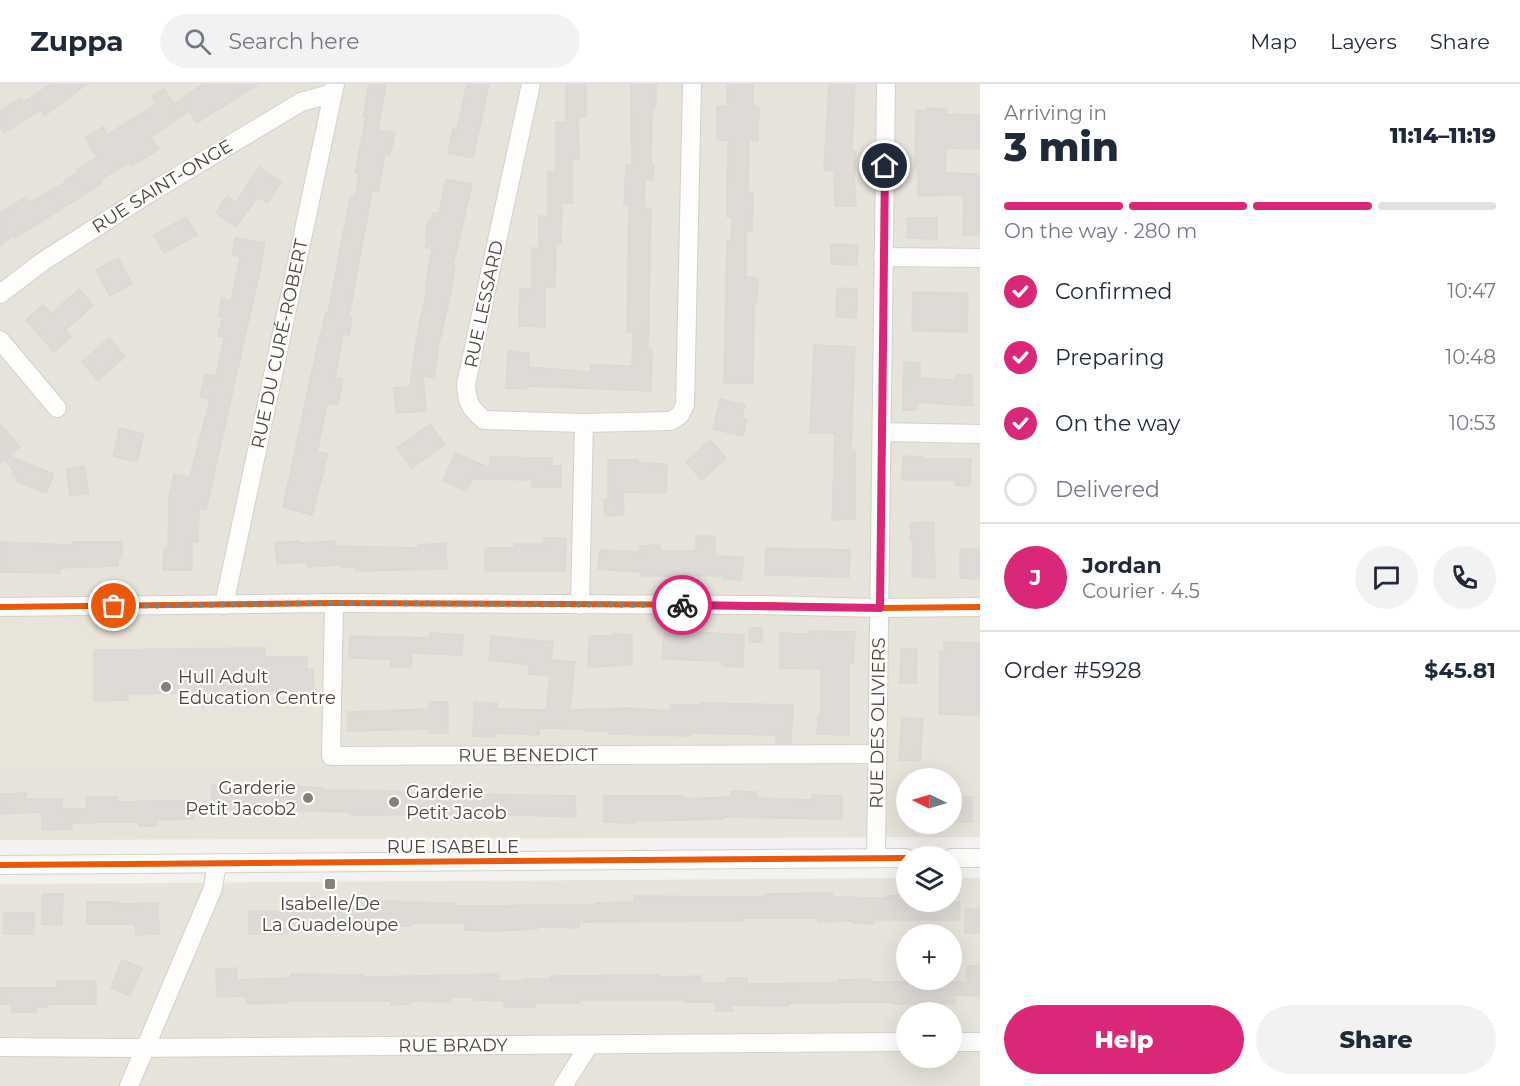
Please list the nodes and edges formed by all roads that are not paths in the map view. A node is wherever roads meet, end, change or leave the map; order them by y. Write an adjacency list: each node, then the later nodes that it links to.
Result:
1 (531, 84): 10 (street, RUE LESSARD)
2 (692, 84): 10 (street, RUE LESSARD)
3 (886, 84): 5 (street, RUE DES OLIVIERS)
4 (334, 88): 7 (street, RUE SAINT-ONGE); 14 (street, RUE DU CURÉ-ROBERT)
5 (883, 257): 6 (street); 11 (street, RUE DES OLIVIERS)
6 (980, 258)
7 (0, 294)
8 (0, 340): 9 (street)
9 (57, 408)
10 (584, 423): 15 (street)
11 (882, 432): 12 (street); 18 (street, RUE DES OLIVIERS)
12 (980, 434)
13 (334, 603): 14 (street); 15 (street); 19 (street, RUE BENEDICT)
14 (224, 605): 16 (street)
15 (580, 605): 18 (street)
16 (0, 607)
17 (980, 607): 18 (street)
18 (880, 608): 19 (street, RUE DES OLIVIERS)
19 (877, 754): 20 (street, RUE DES OLIVIERS)
20 (876, 858): 21 (street, RUE ISABELLE); 24 (street, RUE ISABELLE)
21 (896, 858)
22 (962, 858): 23 (street)
23 (980, 858)
24 (217, 863): 25 (street, RUE ISABELLE); 31 (street)
25 (0, 865)
26 (896, 1042): 29 (street, RUE BRADY)
27 (962, 1042): 28 (street)
28 (980, 1042)
29 (589, 1045): 31 (street, RUE BRADY); 33 (street)
30 (0, 1047): 31 (street, RUE BRADY)
31 (144, 1048): 32 (street)
32 (129, 1086)
33 (563, 1086)

